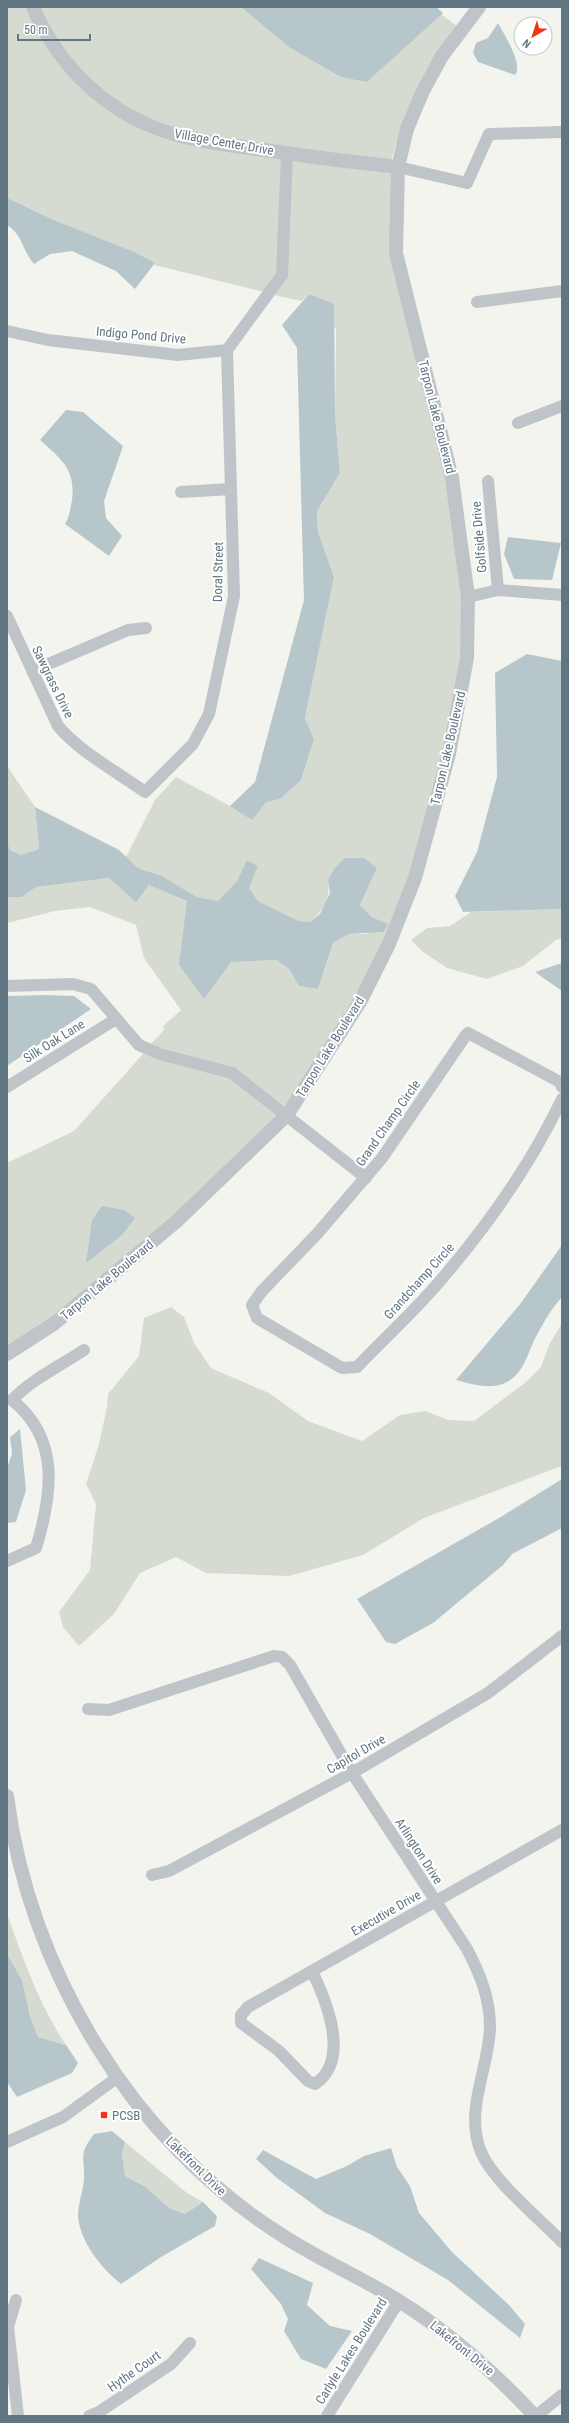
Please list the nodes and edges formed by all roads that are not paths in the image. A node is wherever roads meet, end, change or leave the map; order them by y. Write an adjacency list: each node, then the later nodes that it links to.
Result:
1 (33, 7): 4 (street, Village Center Drive)
2 (479, 7): 5 (street, Tarpon Lake Boulevard)
3 (562, 132): 5 (street)
4 (288, 154): 5 (street, Village Center Drive); 9 (street)
5 (398, 168): 17 (street, Tarpon Lake Boulevard)
6 (562, 291): 7 (street)
7 (478, 302)
8 (7, 331): 9 (street, Indigo Pond Drive)
9 (227, 350): 13 (street, Doral Street)
10 (562, 406): 11 (street)
11 (518, 422)
12 (488, 481): 15 (street, Golfside Drive)
13 (231, 489): 14 (street); 21 (street, Doral Street)
14 (181, 492)
15 (498, 590): 16 (street); 17 (street)
16 (562, 595)
17 (468, 597): 27 (street, Tarpon Lake Boulevard)
18 (7, 616): 20 (street, Sawgrass Drive)
19 (146, 628): 20 (street)
20 (32, 671): 21 (street, Sawgrass Drive)
21 (145, 792)
22 (7, 986): 23 (street)
23 (116, 1019): 24 (street, Silk Oak Lane); 27 (street)
24 (7, 1087)
25 (562, 1087): 28 (street, Grand Champ Circle)
26 (562, 1099): 29 (street, Grandchamp Circle)
27 (287, 1115): 28 (street); 31 (street, Tarpon Lake Boulevard)
28 (366, 1178): 29 (street, Grand Champ Circle)
29 (252, 1305)
30 (84, 1350): 32 (street)
31 (7, 1354)
32 (9, 1402): 33 (street)
33 (7, 1561)
34 (562, 1636): 36 (street, Capitol Drive)
35 (88, 1709): 36 (street, Arlington Drive)
36 (352, 1773): 39 (street, Capitol Drive); 40 (street, Arlington Drive)
37 (7, 1796): 42 (street, Lakefront Drive)
38 (562, 1830): 40 (street, Executive Drive)
39 (152, 1875)
40 (435, 1901): 41 (street, Executive Drive); 44 (street, Arlington Drive)
41 (312, 1971): 41 (street, Executive Drive)
42 (118, 2077): 43 (street); 46 (street, Lakefront Drive)
43 (7, 2142)
44 (562, 2242)
45 (16, 2300): 49 (street)
46 (399, 2301): 51 (street, Carlyle Lakes Boulevard); 52 (street, Lakefront Drive)
47 (190, 2343): 50 (street, Hythe Court)
48 (562, 2395): 52 (street)
49 (18, 2416)
50 (89, 2416)
51 (326, 2416)
52 (536, 2416)

